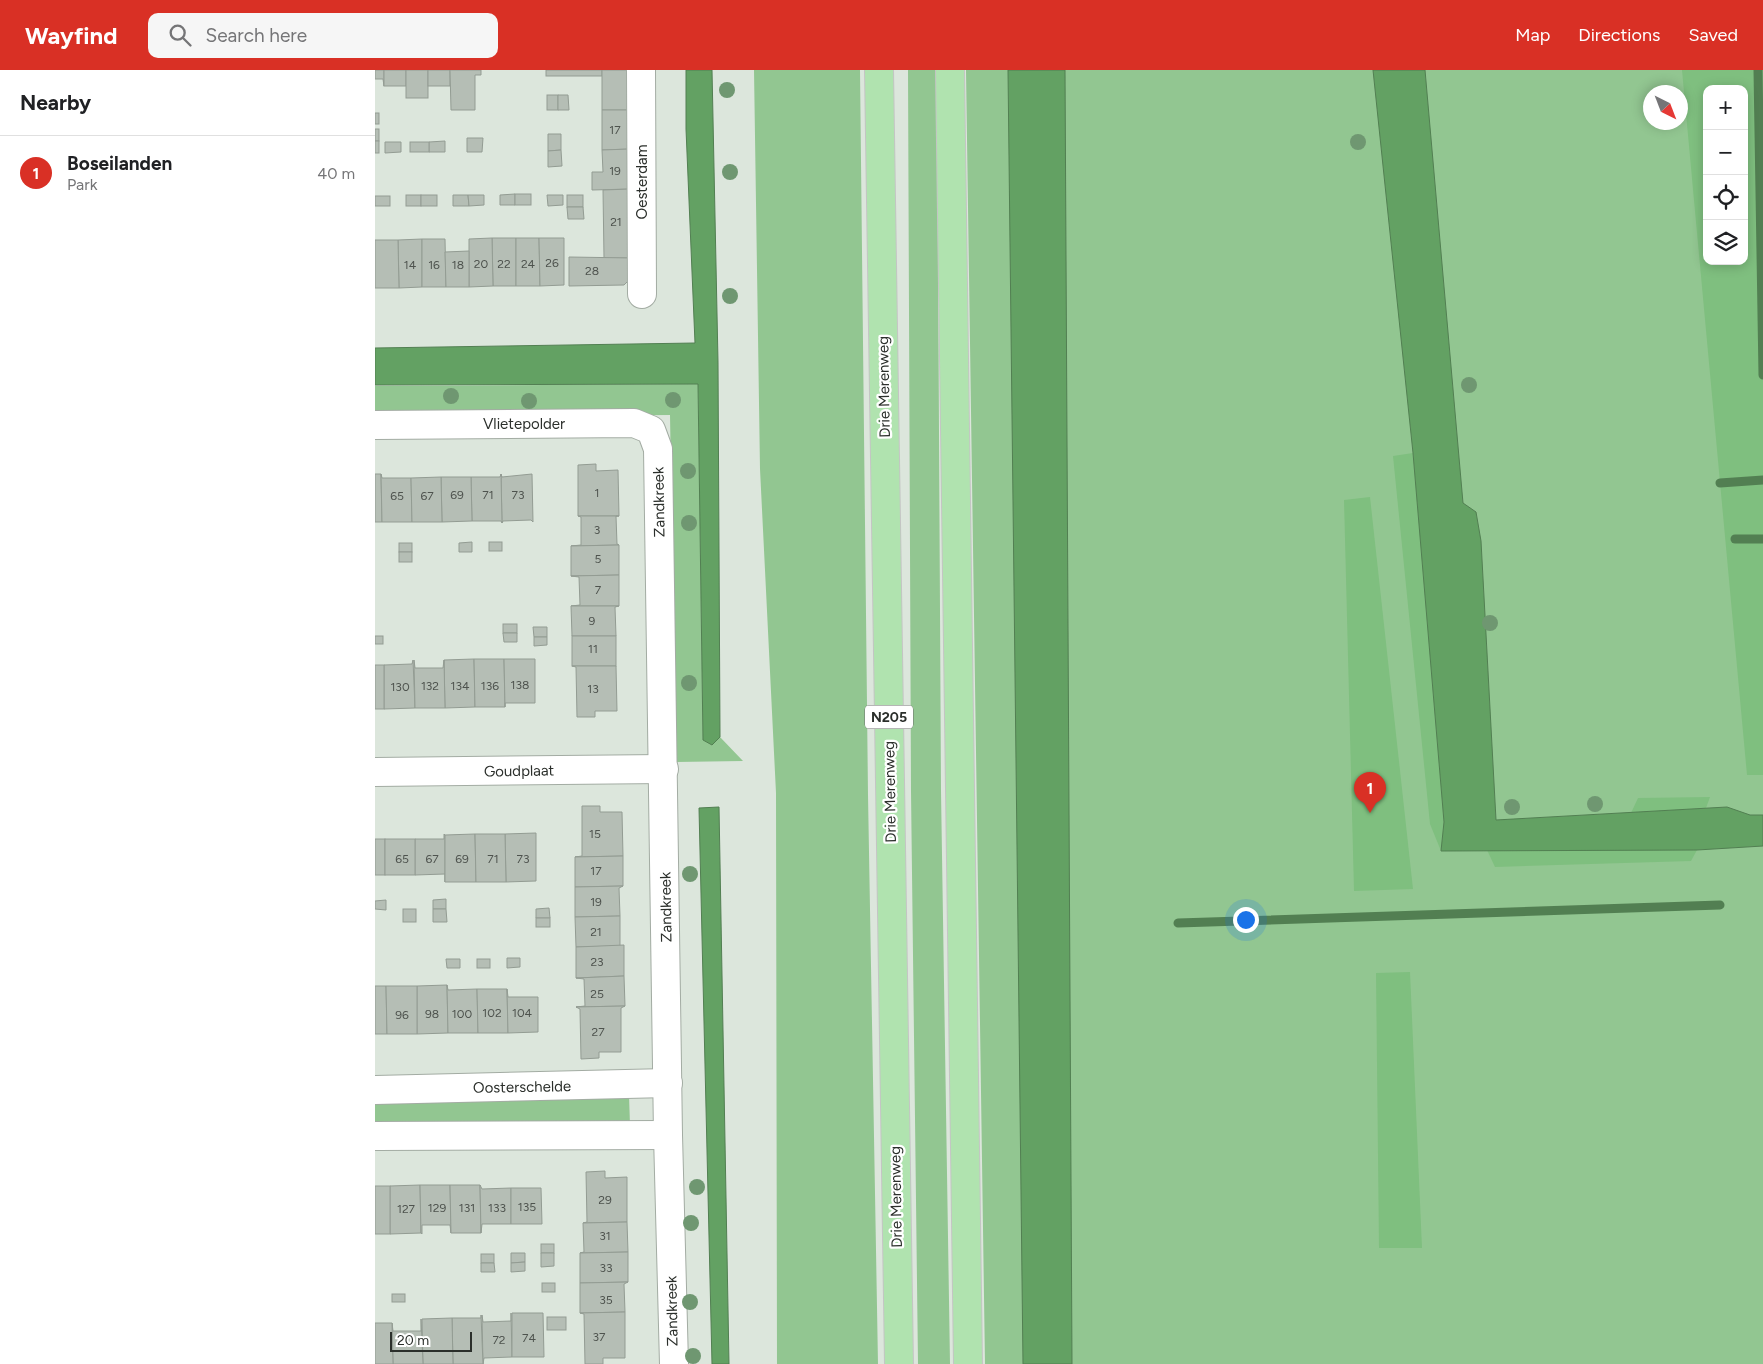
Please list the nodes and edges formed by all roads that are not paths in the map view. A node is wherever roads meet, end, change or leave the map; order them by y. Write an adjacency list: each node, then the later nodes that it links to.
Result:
1 (641, 70): 4 (street, Oesterdam)
2 (879, 70): 14 (highway, Drie Merenweg / N205)
3 (950, 70): 15 (highway)
4 (642, 294)
5 (375, 425): 6 (street, Vlietepolder)
6 (658, 449): 7 (street, Zandkreek)
7 (664, 769): 8 (street, Goudplaat); 9 (street, Zandkreek)
8 (375, 772)
9 (668, 1083): 10 (street, Oosterschelde); 11 (street, Zandkreek)
10 (375, 1090)
11 (668, 1135): 12 (street); 13 (street, Zandkreek)
12 (375, 1136)
13 (674, 1364)
14 (899, 1364)
15 (968, 1364)

